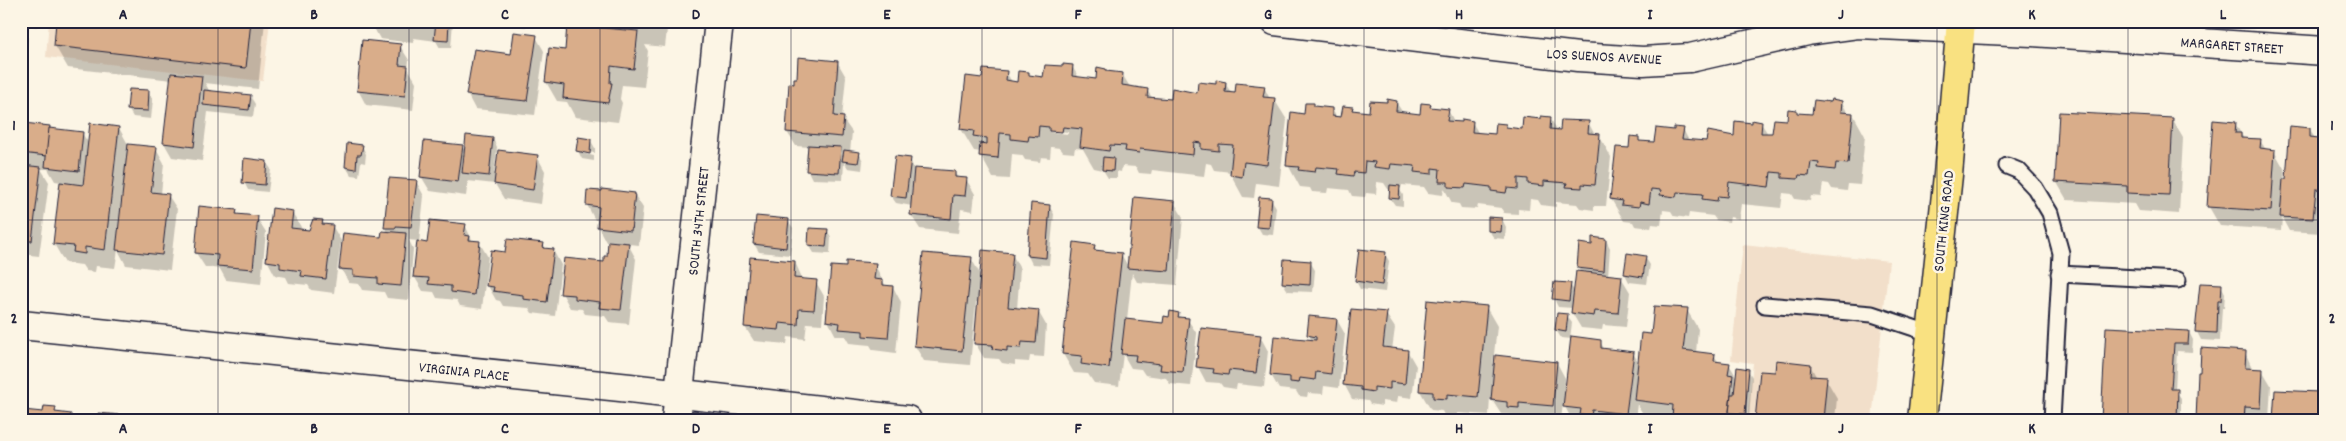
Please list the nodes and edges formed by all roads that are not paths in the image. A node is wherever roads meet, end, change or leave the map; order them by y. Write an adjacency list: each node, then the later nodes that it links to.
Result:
1 (719, 21): 11 (street, SOUTH 34TH STREET)
2 (1275, 21): 3 (street, LOS SUENOS AVENUE)
3 (1961, 25): 4 (street, MARGARET STREET); 10 (main road, SOUTH KING ROAD)
4 (2325, 51)
5 (2007, 166): 6 (lane)
6 (2060, 274): 7 (lane); 14 (lane)
7 (2178, 280)
8 (1765, 304): 10 (lane)
9 (21, 325): 11 (street, VIRGINIA PLACE)
10 (1932, 334): 13 (main road, SOUTH KING ROAD)
11 (678, 407): 12 (street, VIRGINIA PLACE)
12 (907, 420)
13 (1922, 420)
14 (2052, 420)

